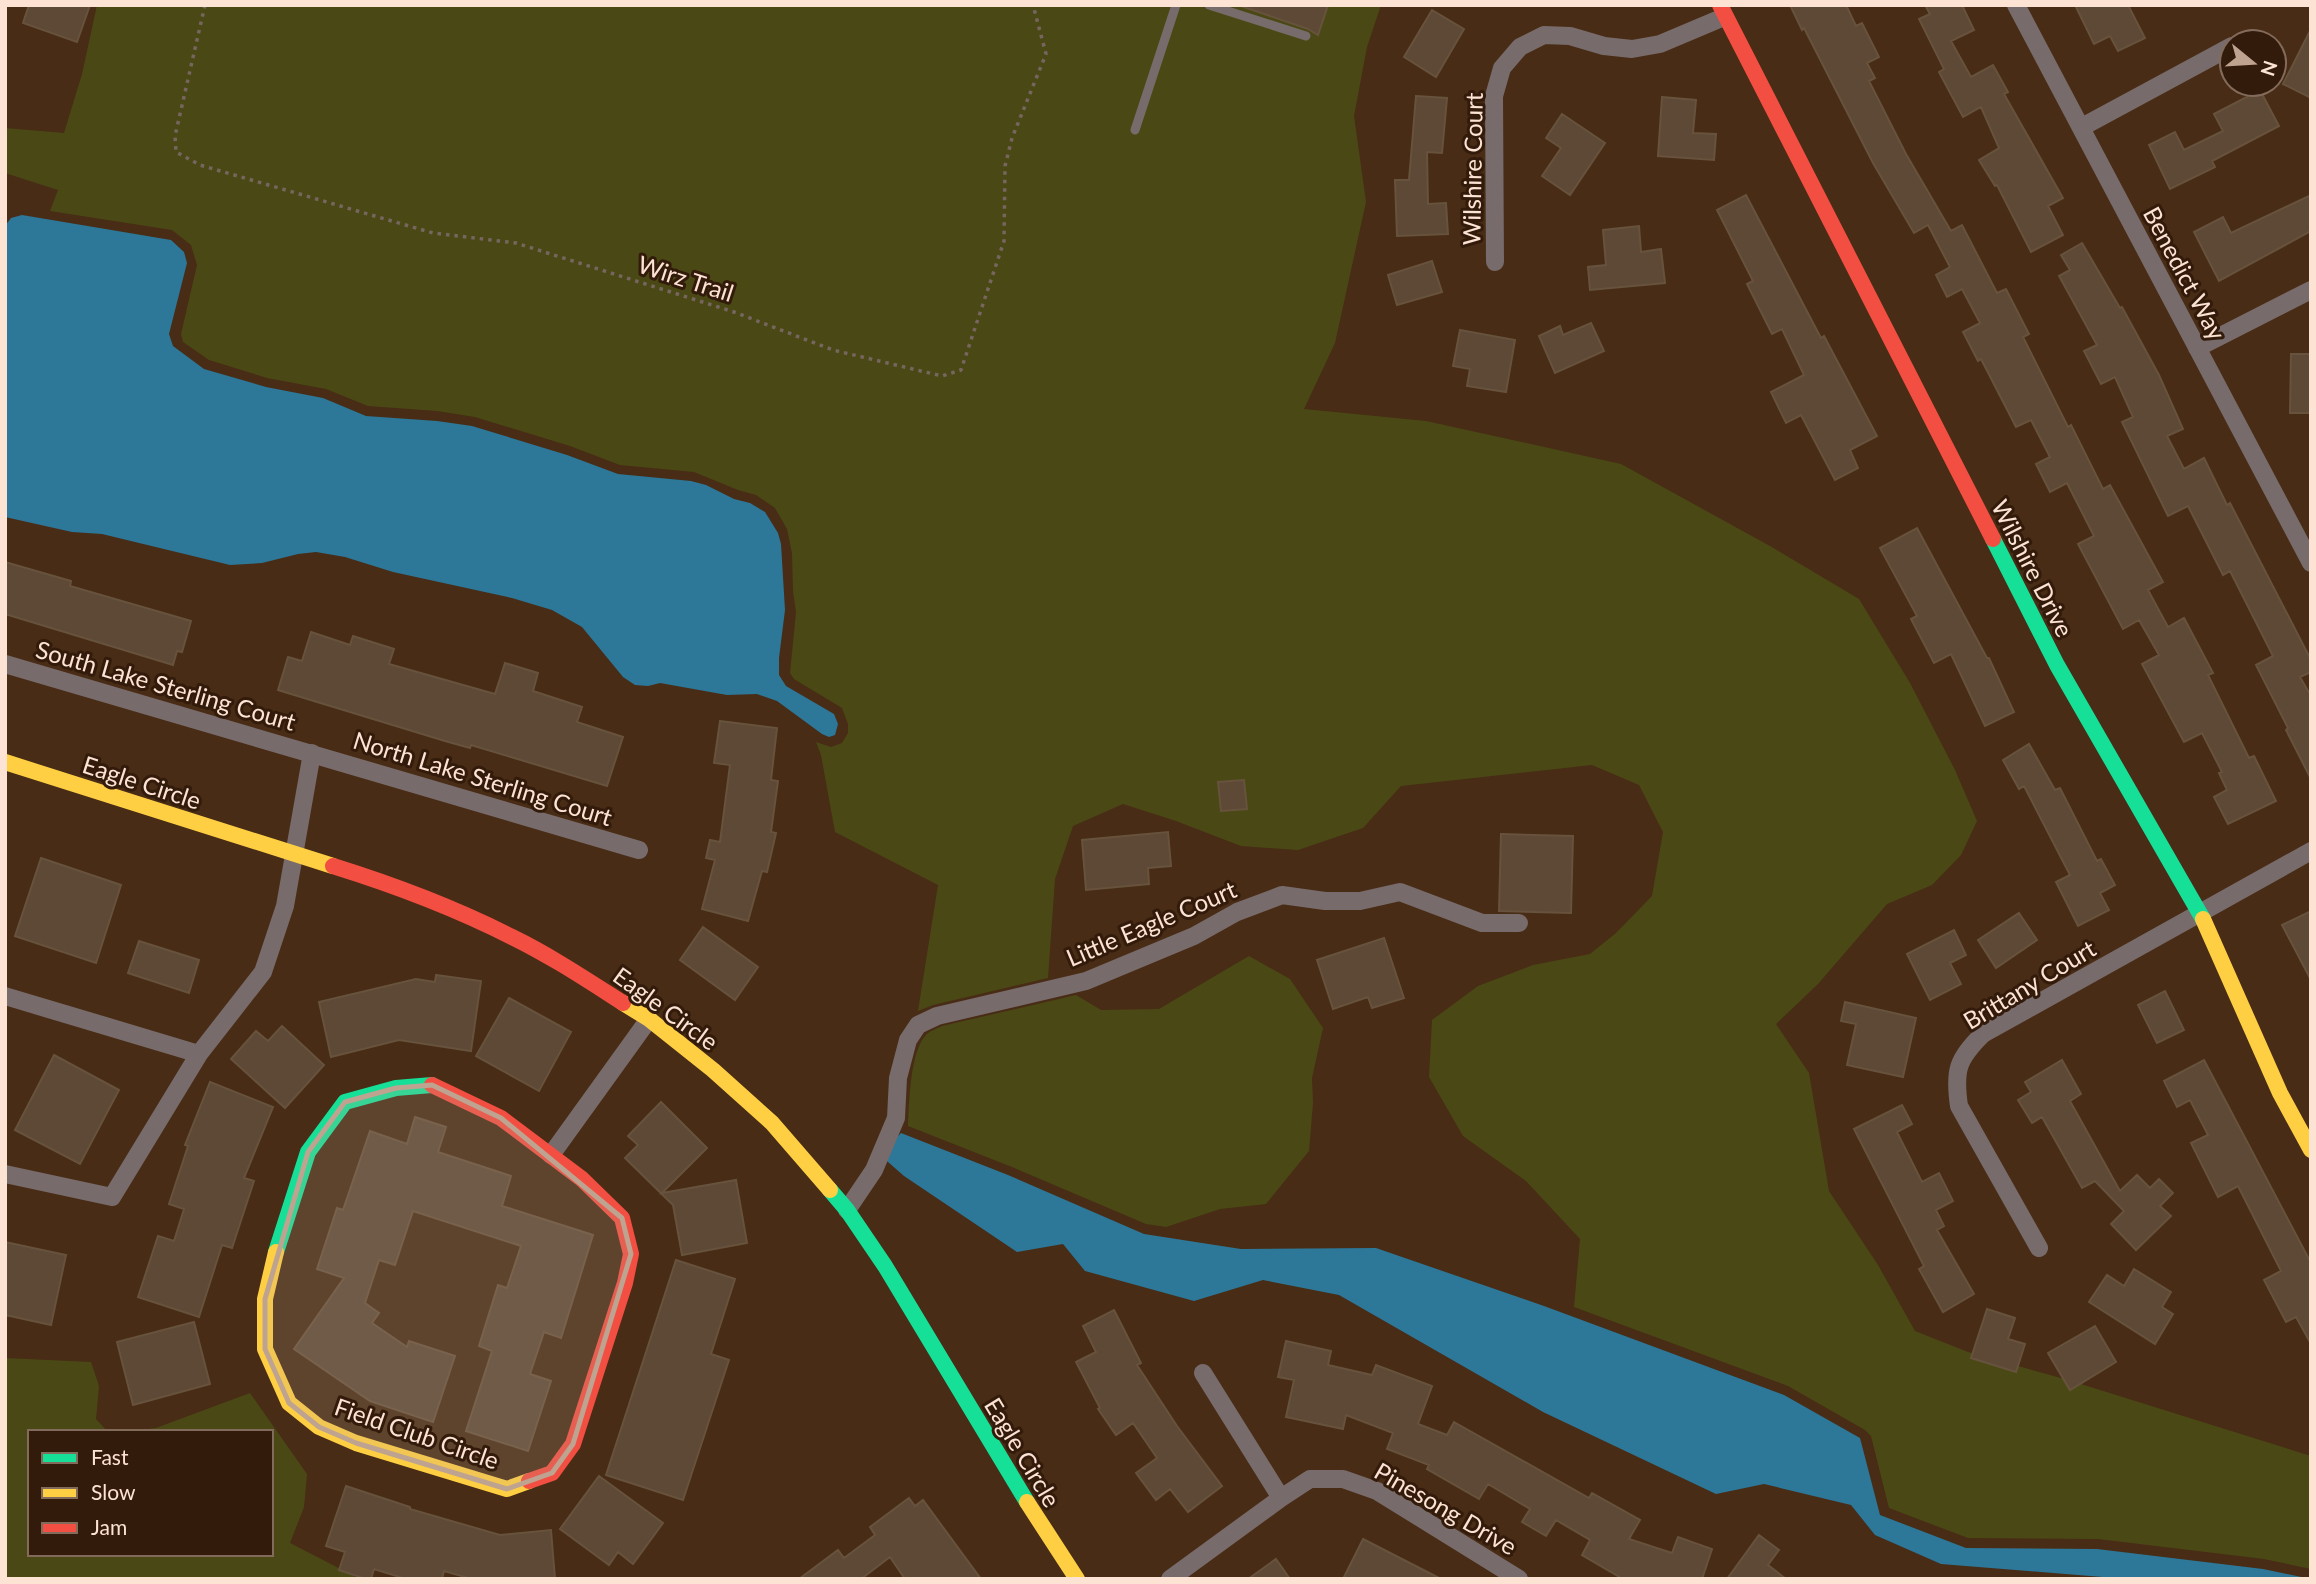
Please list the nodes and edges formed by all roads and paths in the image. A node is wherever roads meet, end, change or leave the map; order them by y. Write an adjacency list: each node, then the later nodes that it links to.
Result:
1 (205, 5): 2 (path, Wirz Trail)
2 (1033, 5)
3 (1176, 5): 10 (lane)
4 (1209, 5): 7 (lane)
5 (2016, 5): 9 (street, Benedict Way)
6 (1722, 11): 11 (street, Wilshire Court); 21 (street, Wilshire Drive)
7 (1306, 36)
8 (2218, 54): 9 (street)
9 (2082, 127): 13 (street, Benedict Way)
10 (1135, 130)
11 (1495, 262)
12 (2311, 290): 13 (street)
13 (2197, 348): 14 (street, Benedict Way)
14 (2309, 557)
15 (5, 664): 16 (street, South Lake Sterling Court)
16 (312, 753): 18 (street, North Lake Sterling Court); 20 (street)
17 (5, 762): 20 (street, Eagle Circle)
18 (639, 850)
19 (2311, 851): 21 (street, Brittany Court)
20 (295, 855): 24 (street, Eagle Circle); 25 (street)
21 (2201, 914): 26 (street, Wilshire Drive); 30 (street, Brittany Court)
22 (1519, 923): 29 (street, Little Eagle Court)
23 (5, 996): 25 (street)
24 (649, 1019): 27 (street); 29 (street, Eagle Circle)
25 (200, 1054): 28 (street)
26 (2311, 1150)
27 (551, 1155): 27 (street, Field Club Circle)
28 (5, 1174)
29 (847, 1210): 33 (street, Eagle Circle)
30 (2039, 1248)
31 (1203, 1373): 32 (street)
32 (1280, 1498): 34 (street, Pinesong Drive); 35 (street, Pinesong Drive)
33 (1077, 1579)
34 (1170, 1579)
35 (1519, 1579)

